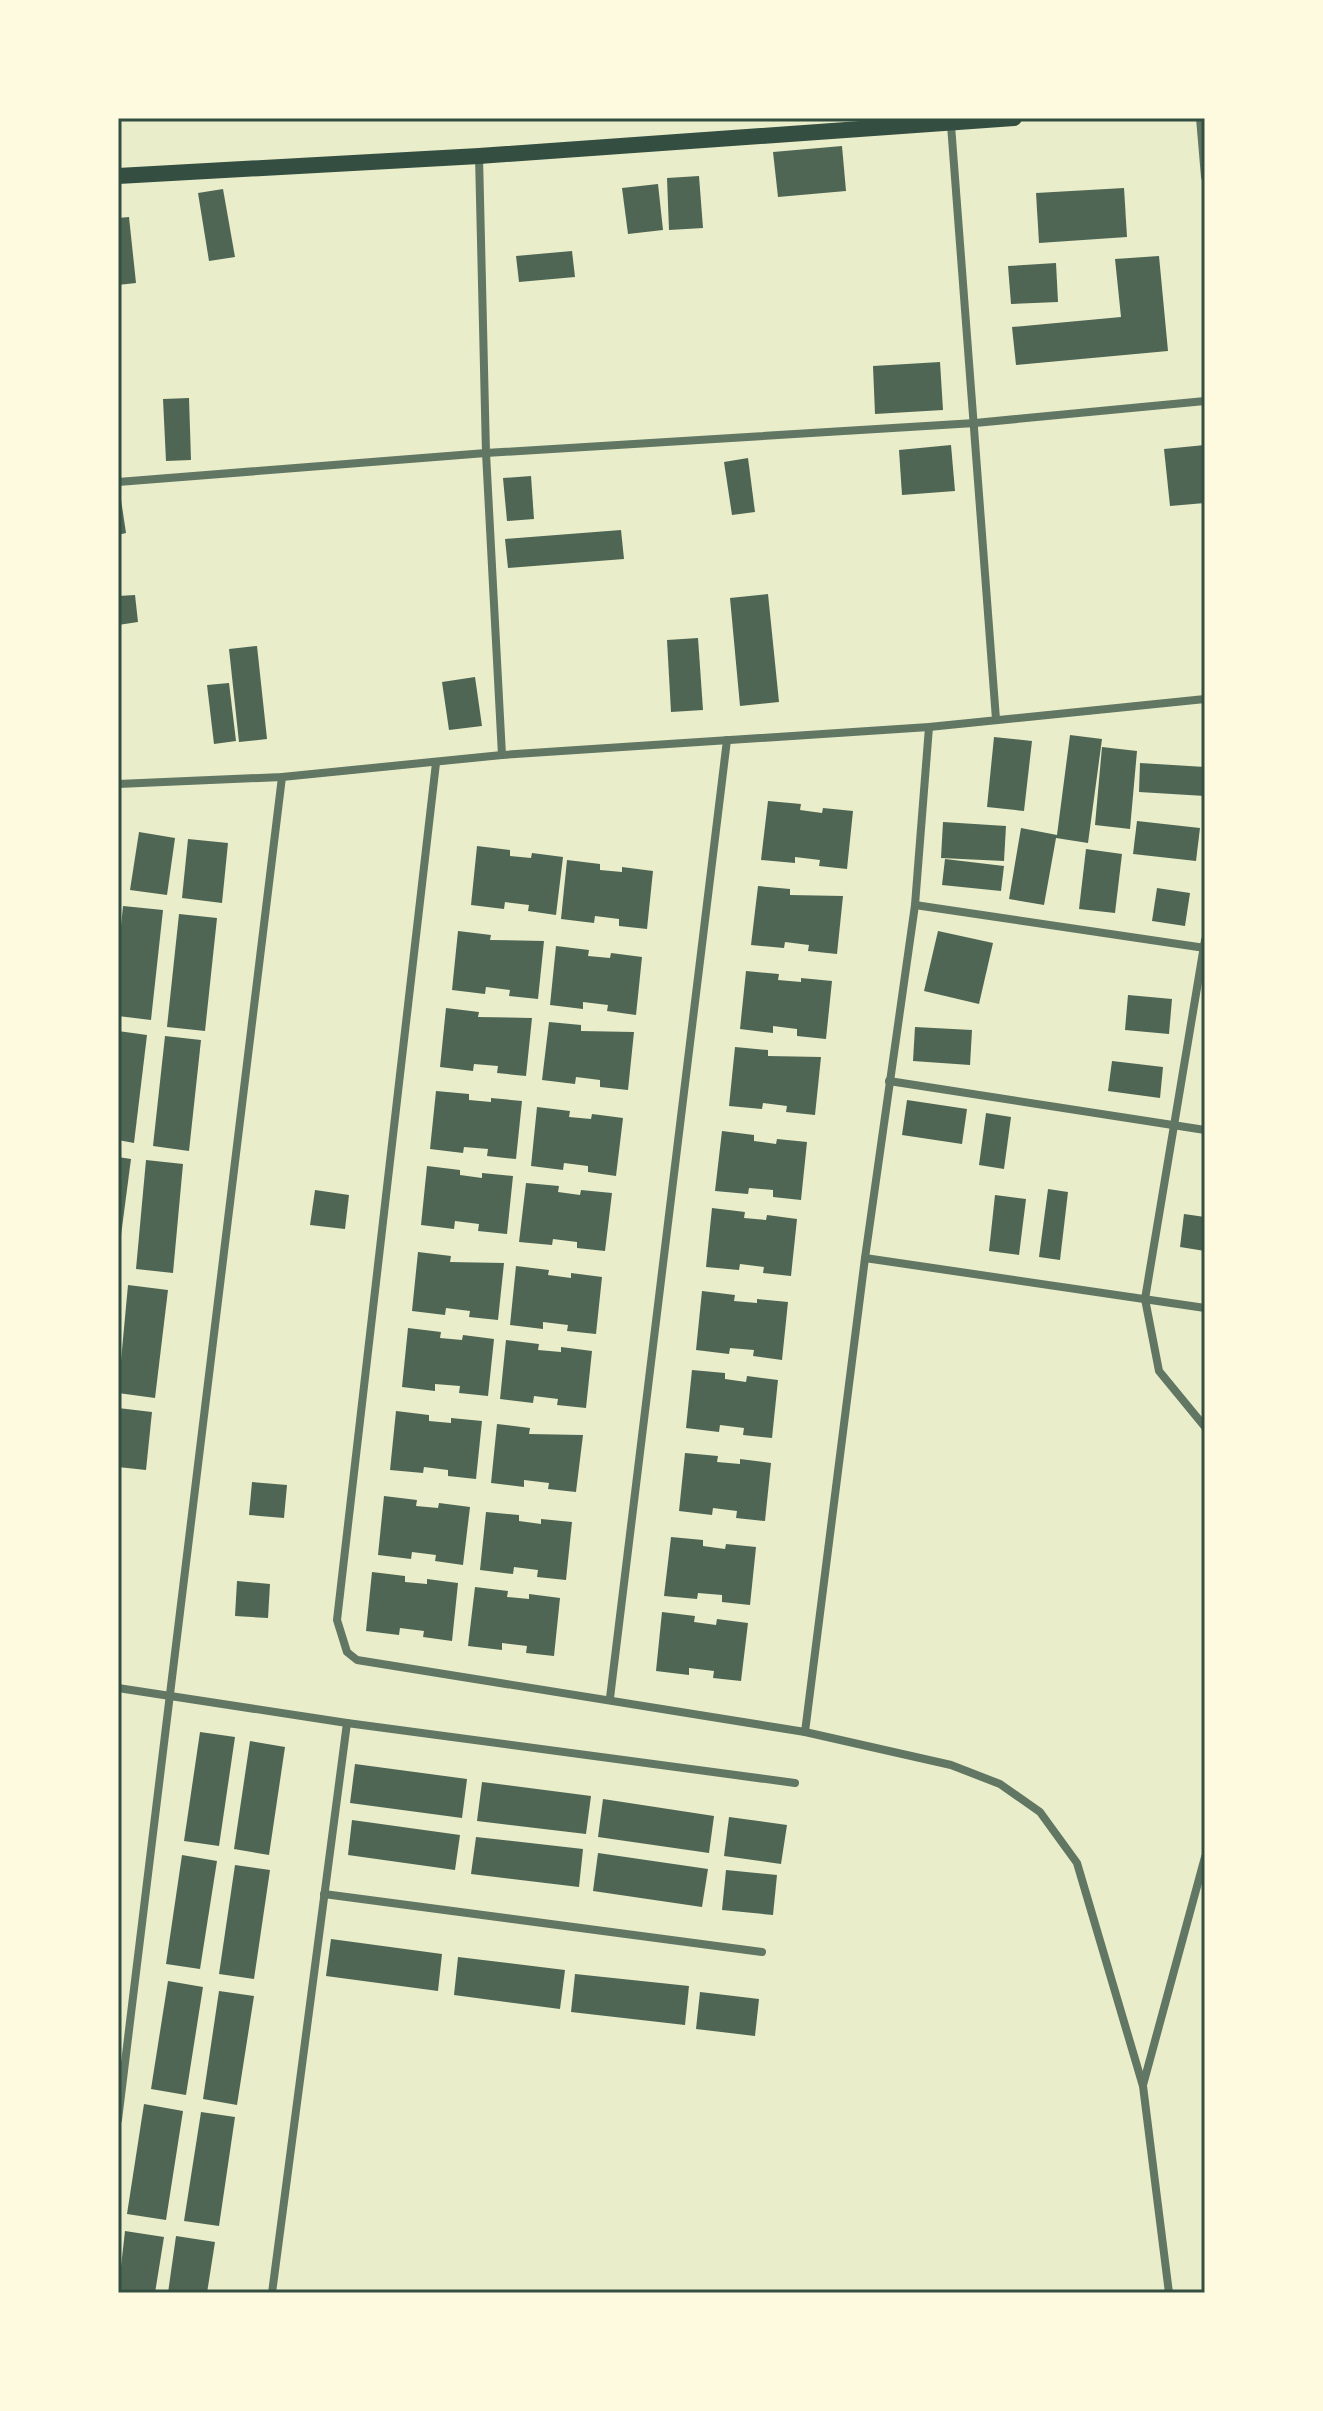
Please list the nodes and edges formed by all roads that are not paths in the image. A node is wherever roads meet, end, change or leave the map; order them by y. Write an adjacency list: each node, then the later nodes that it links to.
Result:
1 (1014, 118): 3 (main road)
2 (1200, 118): 6 (street)
3 (951, 125): 4 (main road); 8 (street)
4 (479, 156): 5 (main road); 9 (street)
5 (118, 176)
6 (1205, 177)
7 (1205, 401): 8 (street)
8 (975, 423): 9 (street); 12 (street)
9 (486, 453): 10 (street); 15 (street)
10 (118, 482)
11 (1205, 699): 12 (street)
12 (996, 719): 13 (street)
13 (929, 727): 14 (street); 19 (street)
14 (727, 740): 15 (street); 31 (street)
15 (502, 755): 16 (street)
16 (436, 763): 17 (street); 31 (street)
17 (282, 777): 18 (street); 30 (street)
18 (118, 784)
19 (915, 905): 21 (street); 22 (street)
20 (1205, 940): 21 (street)
21 (1204, 948): 23 (street)
22 (889, 1081): 23 (street); 25 (street)
23 (1176, 1126): 24 (street); 26 (street)
24 (1205, 1130)
25 (865, 1258): 26 (street); 33 (street)
26 (1145, 1299): 27 (street); 28 (street)
27 (1205, 1308)
28 (1205, 1427)
29 (118, 1688): 30 (street)
30 (172, 1697): 32 (street); 39 (street)
31 (610, 1698): 33 (street)
32 (347, 1723): 34 (street); 36 (street)
33 (805, 1732): 38 (street)
34 (795, 1783)
35 (1205, 1857): 38 (street)
36 (324, 1894): 37 (street); 40 (street)
37 (762, 1952)
38 (1143, 2086): 41 (street)
39 (118, 2120)
40 (272, 2293)
41 (1169, 2293)

